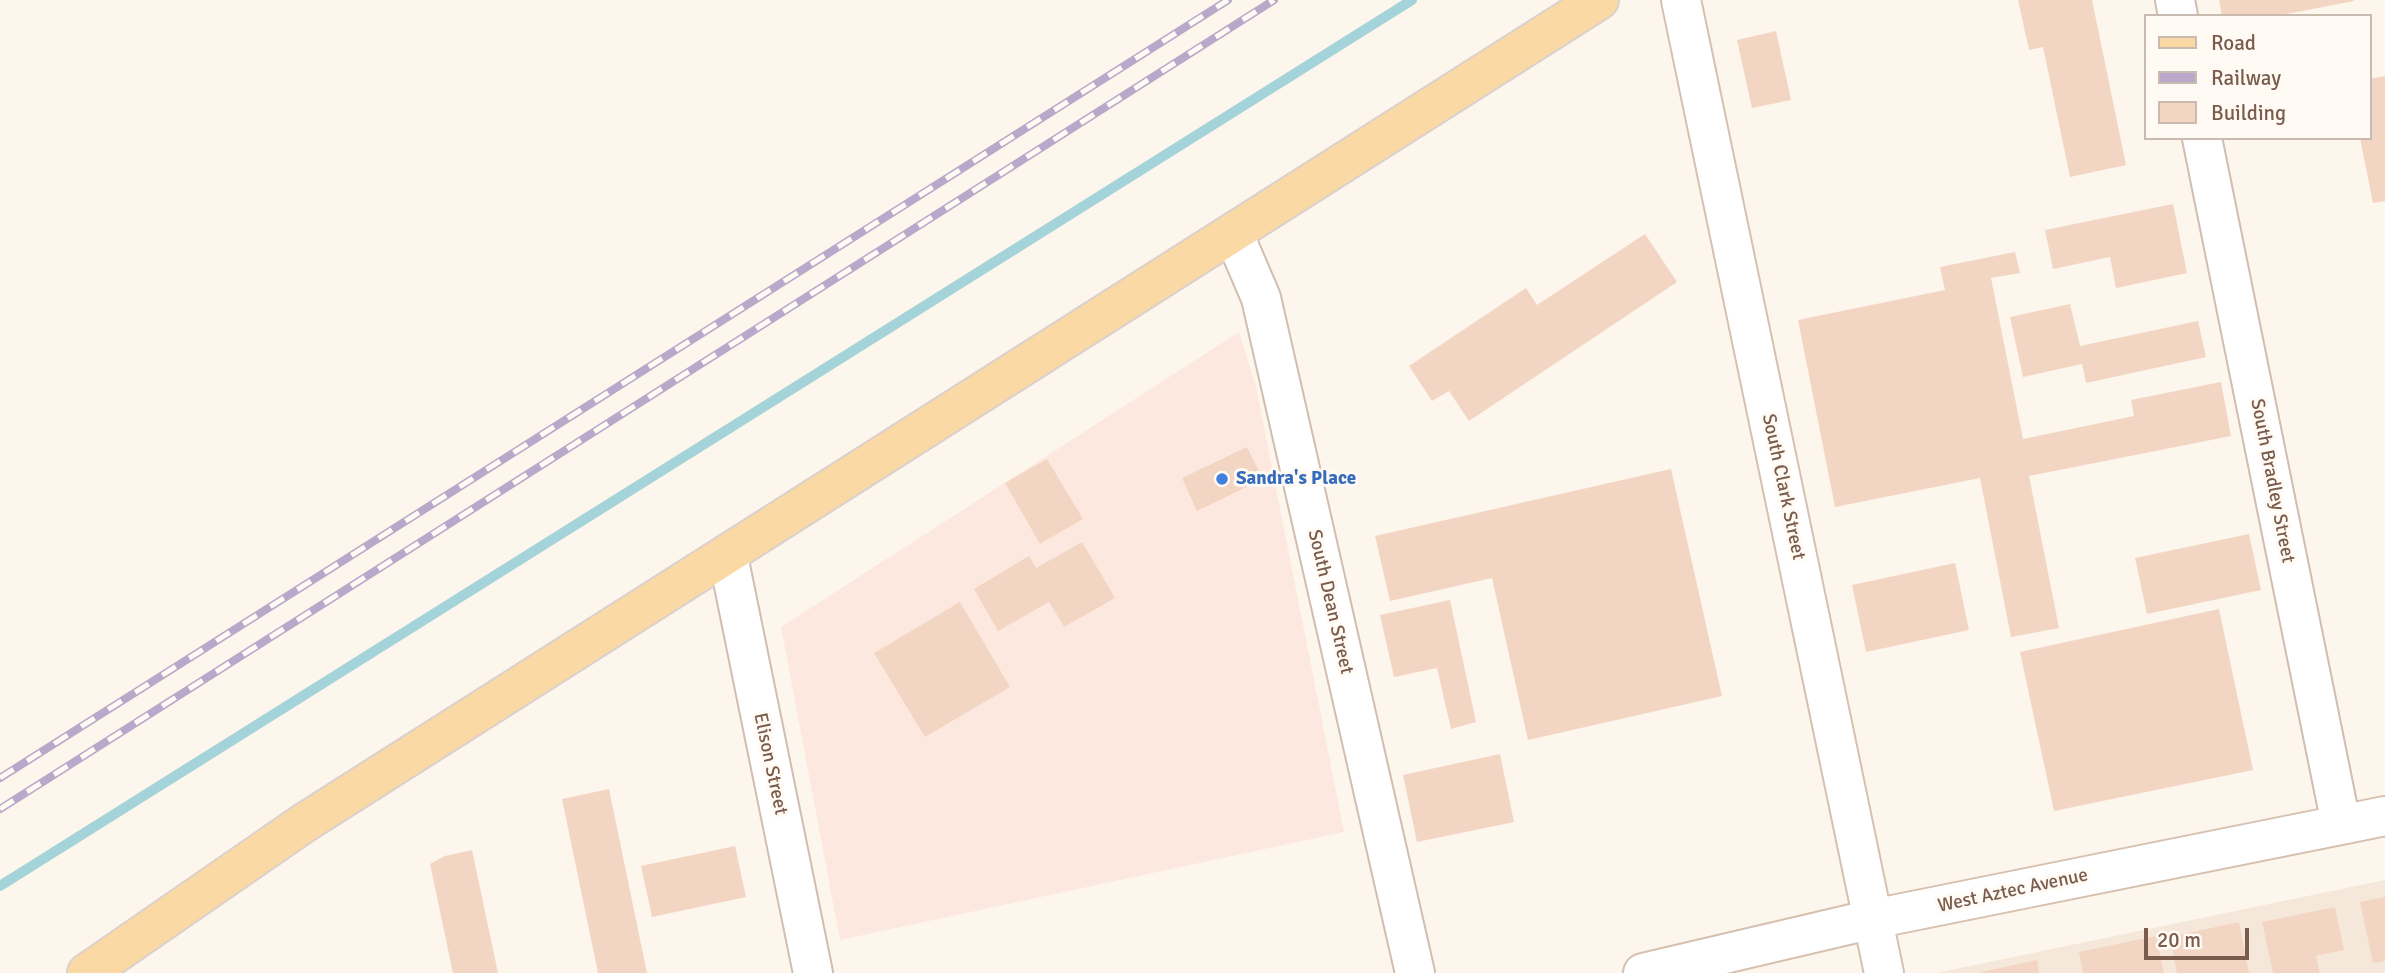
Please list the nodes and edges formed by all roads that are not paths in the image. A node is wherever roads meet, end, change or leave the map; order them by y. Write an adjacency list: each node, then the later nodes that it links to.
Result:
1 (1599, 0): 4 (main road)
2 (1681, 0): 8 (street, South Clark Street)
3 (2203, 140): 7 (street, South Bradley Street)
4 (1234, 235): 5 (main road); 11 (street, South Dean Street)
5 (727, 556): 9 (main road); 10 (street, Elison Street)
6 (2385, 816): 7 (street, West Aztec Avenue)
7 (2341, 824): 8 (street, West Aztec Avenue)
8 (1873, 919): 12 (street, West Aztec Avenue); 13 (street, South Clark Street)
9 (88, 973)
10 (813, 973)
11 (1415, 973)
12 (1643, 973)
13 (1884, 973)

